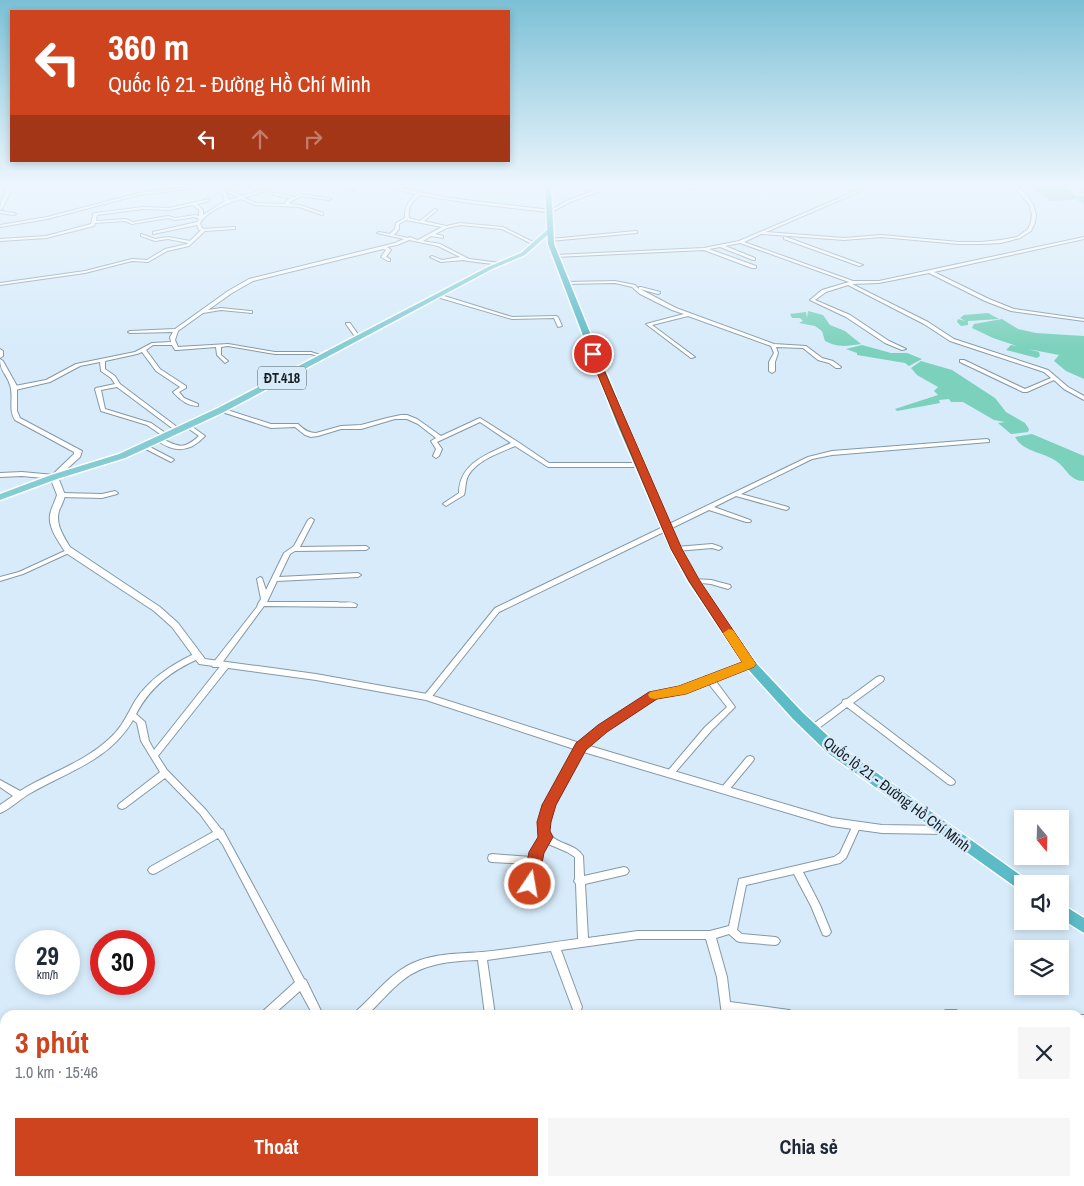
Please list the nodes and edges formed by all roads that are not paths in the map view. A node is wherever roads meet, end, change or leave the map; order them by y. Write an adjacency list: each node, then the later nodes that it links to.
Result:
1 (176, 239): 15 (street)
2 (194, 239): 15 (street)
3 (406, 239): 19 (street)
4 (414, 239): 14 (street)
5 (422, 239): 14 (street)
6 (525, 239): 17 (street)
7 (543, 239): 17 (main road, ĐT.418)
8 (550, 239): 21 (highway, Quốc lộ 21 - Đường Hồ Chí Minh)
9 (747, 239): 16 (street)
10 (788, 239): 27 (street)
11 (911, 239): 12 (street)
12 (1012, 239)
13 (1078, 239): 29 (street)
14 (419, 241): 23 (street)
15 (191, 242): 31 (street)
16 (740, 242): 18 (street); 30 (street)
17 (535, 244): 26 (main road, ĐT.418)
18 (720, 246): 20 (street); 24 (street)
19 (383, 247): 25 (street); 37 (street)
20 (704, 249): 21 (street); 28 (street)
21 (555, 256): 32 (highway, Quốc lộ 21 - Đường Hồ Chí Minh)
22 (432, 257): 23 (street)
23 (466, 258): 26 (street)
24 (754, 259)
25 (389, 260)
26 (500, 264): 35 (main road, ĐT.418)
27 (861, 265)
28 (754, 268)
29 (929, 271): 30 (street); 39 (street)
30 (851, 283): 48 (street); 58 (street)
31 (0, 284)
32 (565, 284): 33 (street); 73 (highway, Quốc lộ 21 - Đường Hồ Chí Minh)
33 (633, 286): 34 (street); 38 (street)
34 (658, 293)
35 (439, 296): 41 (street); 44 (main road, ĐT.418)
36 (250, 312): 37 (street)
37 (200, 313): 42 (street)
38 (690, 314): 46 (street); 51 (street)
39 (1084, 320)
40 (348, 324): 44 (street)
41 (560, 326)
42 (176, 330): 43 (street); 45 (street)
43 (130, 332)
44 (358, 337): 50 (main road, ĐT.418)
45 (173, 343): 47 (street); 49 (street)
46 (773, 345): 56 (street); 57 (street)
47 (218, 346): 50 (street); 55 (street)
48 (904, 349)
49 (143, 350): 53 (street); 62 (street)
50 (322, 356): 63 (main road, ĐT.418)
51 (693, 357)
52 (0, 361): 60 (street)
53 (102, 361): 59 (street); 60 (street)
54 (962, 361): 58 (street)
55 (226, 362)
56 (838, 367)
57 (772, 371)
58 (1055, 378): 61 (street)
59 (118, 385): 65 (street); 66 (street)
60 (15, 388): 75 (street)
61 (1084, 398)
62 (196, 405)
63 (221, 410): 64 (main road, ĐT.418); 67 (street)
64 (187, 426): 65 (main road, ĐT.418); 66 (street)
65 (178, 430): 66 (main road, ĐT.418)
66 (162, 437): 70 (main road, ĐT.418)
67 (440, 438): 69 (street); 71 (street)
68 (987, 440): 78 (street)
69 (516, 443): 73 (street); 80 (street)
70 (144, 446): 72 (street); 75 (main road, ĐT.418)
71 (436, 456)
72 (171, 460)
73 (641, 465): 85 (highway, Quốc lộ 21 - Đường Hồ Chí Minh)
74 (0, 475): 75 (street)
75 (54, 477): 77 (street); 79 (main road, ĐT.418)
76 (115, 492): 77 (street)
77 (61, 495): 90 (street)
78 (737, 495): 81 (street); 82 (street)
79 (0, 497)
80 (446, 504)
81 (710, 508): 84 (street); 85 (street)
82 (786, 508)
83 (311, 520): 88 (street)
84 (748, 521)
85 (668, 528): 89 (highway, Quốc lộ 21 - Đường Hồ Chí Minh); 104 (street)
86 (366, 548): 88 (street)
87 (718, 548): 89 (street)
88 (295, 549): 93 (street)
89 (676, 549): 95 (highway, Quốc lộ 21 - Đường Hồ Chí Minh)
90 (69, 551): 94 (street); 99 (street)
91 (358, 575): 93 (street)
92 (260, 579): 97 (street)
93 (274, 579): 97 (street)
94 (0, 580)
95 (694, 581): 96 (street); 100 (highway, Quốc lộ 21 - Đường Hồ Chí Minh)
96 (728, 587)
97 (262, 601): 98 (street); 101 (street)
98 (354, 605)
99 (197, 656): 101 (street); 106 (street)
100 (750, 664): 102 (street); 107 (highway, Quốc lộ 21 - Đường Hồ Chí Minh)
101 (220, 665): 104 (street); 109 (street)
102 (709, 678): 108 (street); 111 (street)
103 (880, 679): 105 (street)
104 (427, 697): 108 (street)
105 (846, 702): 107 (street); 113 (street)
106 (132, 715): 109 (street); 116 (street)
107 (812, 729): 120 (highway, Quốc lộ 21 - Đường Hồ Chí Minh)
108 (581, 747): 111 (street); 122 (street)
109 (154, 756): 112 (street)
110 (750, 759): 115 (street)
111 (670, 772): 115 (street)
112 (165, 773): 117 (street); 121 (street)
113 (951, 782)
114 (0, 783): 116 (street)
115 (725, 789): 119 (street)
116 (19, 795): 118 (street)
117 (122, 806)
118 (0, 810)
119 (856, 827): 120 (street); 126 (street)
120 (944, 830): 128 (highway, Quốc lộ 21 - Đường Hồ Chí Minh)
121 (220, 832): 125 (street); 140 (street)
122 (545, 837): 124 (street); 129 (street)
123 (492, 858): 124 (street)
124 (535, 861): 130 (street)
125 (153, 870)
126 (797, 870): 133 (street); 134 (street)
127 (624, 871): 129 (street)
128 (1014, 878)
129 (579, 881): 137 (street)
130 (530, 884)
131 (1069, 916): 132 (highway)
132 (1084, 926)
133 (731, 930): 135 (street); 136 (street)
134 (826, 932)
135 (710, 934): 137 (street); 146 (street)
136 (775, 941)
137 (583, 943): 138 (street)
138 (554, 948): 139 (street); 141 (street)
139 (482, 956): 144 (street); 145 (street)
140 (302, 983): 142 (street); 143 (street)
141 (577, 1006)
142 (272, 1010)
143 (316, 1010)
144 (365, 1010)
145 (489, 1010)
146 (727, 1010)

